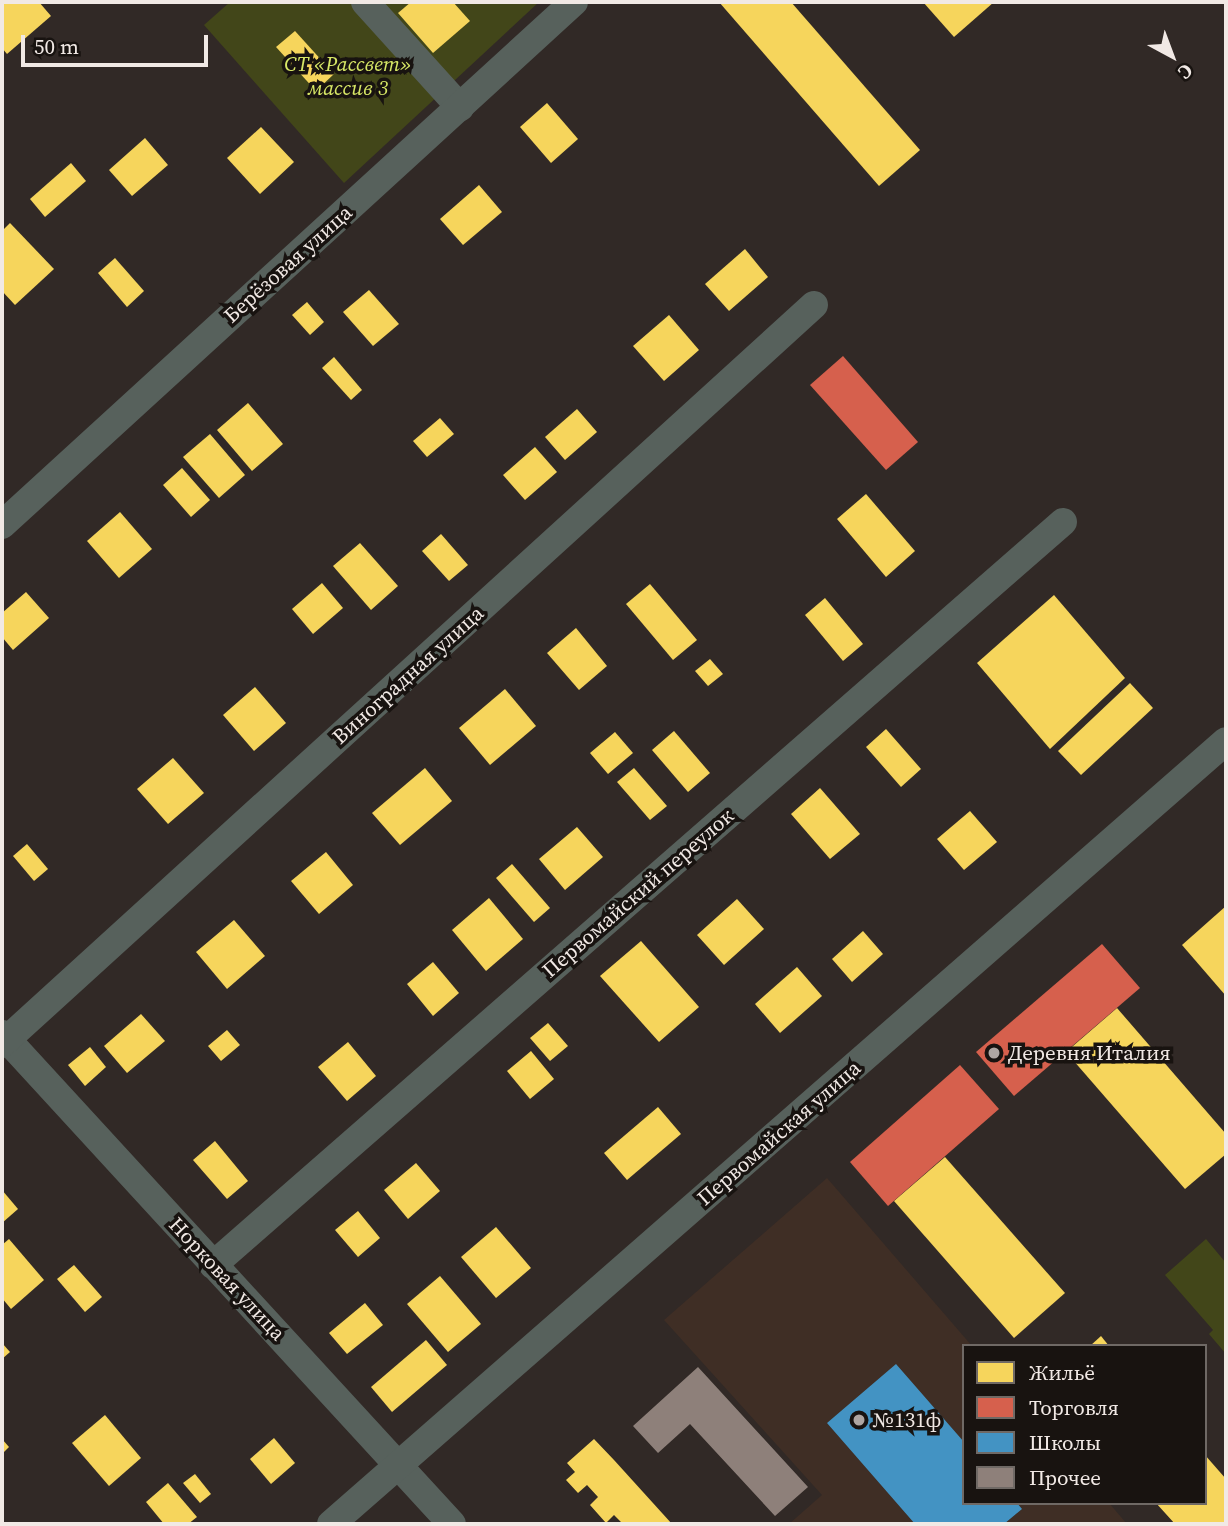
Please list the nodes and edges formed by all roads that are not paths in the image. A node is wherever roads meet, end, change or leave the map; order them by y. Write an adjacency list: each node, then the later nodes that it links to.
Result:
1 (365, 2): 3 (street)
2 (574, 2): 3 (street, Берёзовая улица)
3 (460, 107): 6 (street, Берёзовая улица)
4 (814, 305): 8 (street, Виноградная улица)
5 (1063, 522): 9 (street, Первомайский переулок)
6 (2, 524)
7 (1226, 741): 10 (street, Первомайская улица)
8 (3, 1039): 9 (street, Норковая улица)
9 (213, 1265): 10 (street, Норковая улица)
10 (399, 1465): 11 (street, Первомайская улица); 12 (street, Норковая улица)
11 (331, 1524)
12 (452, 1524)

